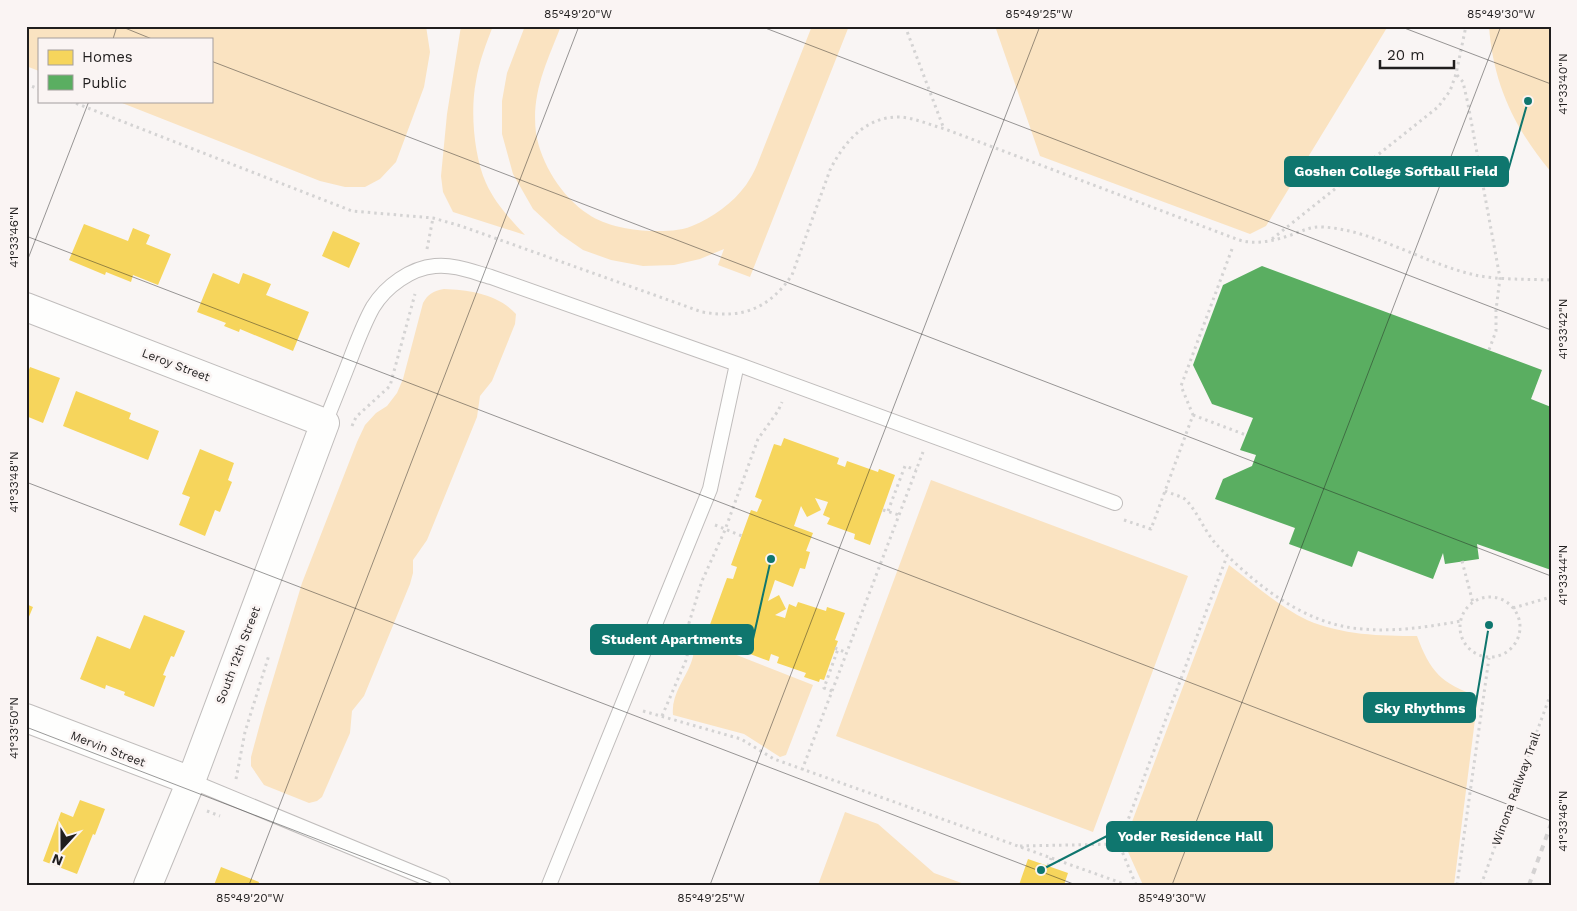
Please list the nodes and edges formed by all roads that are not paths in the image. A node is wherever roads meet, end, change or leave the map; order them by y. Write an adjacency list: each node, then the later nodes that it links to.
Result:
1 (26, 307): 3 (street, Leroy Street)
2 (737, 364): 3 (lane); 4 (lane); 9 (lane)
3 (325, 423): 6 (street, South 12th Street)
4 (1115, 503)
5 (26, 718): 6 (street, Mervin Street)
6 (191, 781): 7 (street, South 12th Street); 8 (lane)
7 (148, 885)
8 (442, 885)
9 (549, 885)

